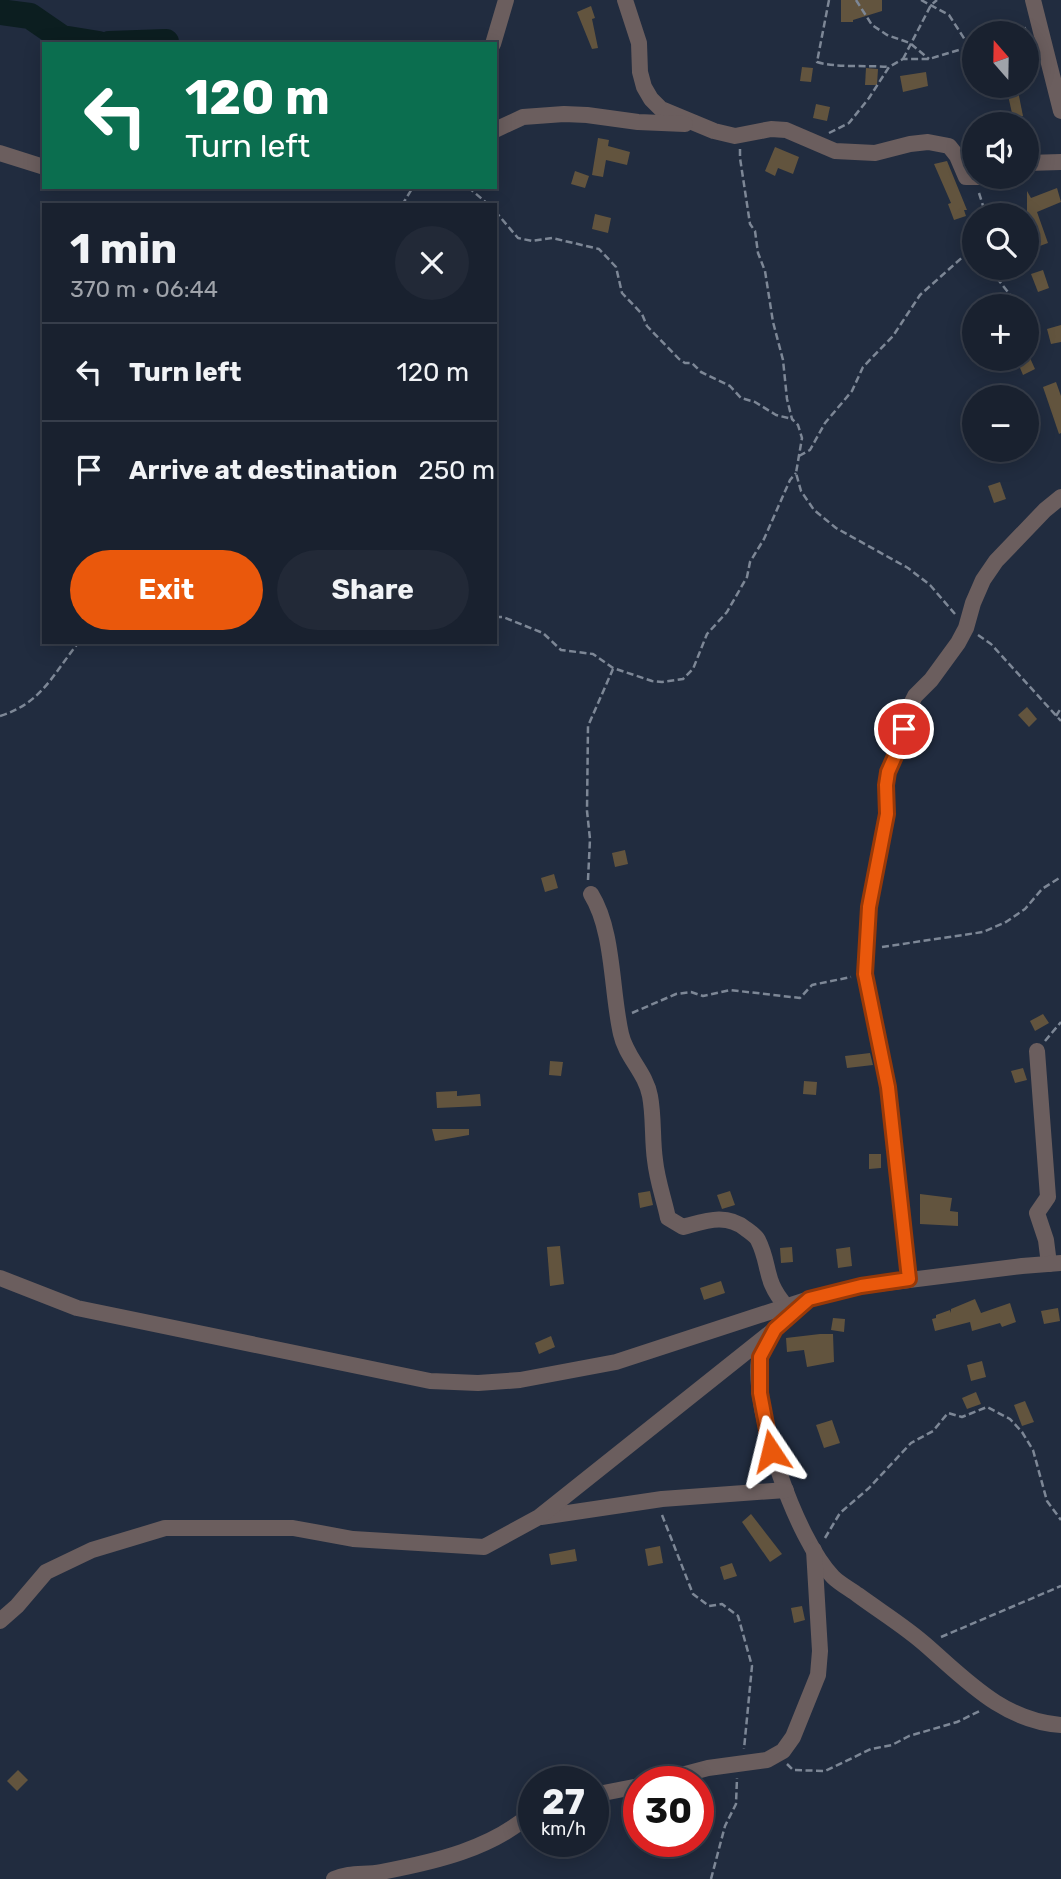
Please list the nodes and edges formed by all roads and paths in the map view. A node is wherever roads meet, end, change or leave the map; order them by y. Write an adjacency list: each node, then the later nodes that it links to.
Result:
1 (506, 0): 10 (street)
2 (625, 0): 17 (street)
3 (829, 0): 15 (path)
4 (856, 0): 11 (path)
5 (921, 0): 8 (path)
6 (937, 0): 8 (path)
7 (1033, 0): 16 (street)
8 (930, 5): 9 (path); 11 (path)
9 (962, 35)
10 (495, 42)
11 (910, 43): 13 (path); 14 (path)
12 (962, 48): 14 (path)
13 (902, 59): 14 (path); 15 (path)
14 (929, 59)
15 (889, 67): 20 (path)
16 (1061, 111)
17 (695, 124): 18 (street); 19 (street)
18 (497, 129)
19 (735, 136): 20 (street); 32 (path)
20 (809, 139): 25 (street)
21 (0, 153): 24 (street)
22 (1061, 162): 23 (street)
23 (1039, 163)
24 (42, 166)
25 (962, 168)
26 (470, 189): 27 (path)
27 (487, 203)
28 (497, 213): 32 (path)
29 (962, 258): 33 (path)
30 (998, 280): 31 (path)
31 (1009, 294)
32 (793, 419): 33 (path)
33 (799, 456): 34 (path)
34 (796, 473): 37 (path); 39 (path)
35 (1061, 497): 37 (street)
36 (497, 617): 39 (path)
37 (966, 628): 42 (path); 46 (street)
38 (78, 644): 41 (path)
39 (613, 667): 45 (path)
40 (1061, 708): 42 (path)
41 (0, 716)
42 (1056, 716): 43 (path)
43 (1061, 720)
44 (1061, 877): 46 (path)
45 (591, 894): 48 (street)
46 (865, 952): 47 (street)
47 (865, 974): 48 (path); 53 (street)
48 (619, 1017): 55 (street)
49 (1061, 1022): 50 (path)
50 (1037, 1051): 51 (street)
51 (1055, 1264): 53 (street)
52 (0, 1278): 55 (street)
53 (909, 1279): 54 (street)
54 (809, 1299): 55 (street); 56 (street)
55 (786, 1306)
56 (775, 1329): 57 (street); 59 (street)
57 (786, 1490): 58 (street); 61 (street)
58 (662, 1499): 59 (street); 68 (path)
59 (538, 1517): 63 (street)
60 (1061, 1520): 61 (path)
61 (814, 1550): 64 (street); 67 (street)
62 (1061, 1586): 64 (path)
63 (0, 1621)
64 (925, 1644): 65 (street)
65 (999, 1707): 66 (street); 67 (path)
66 (1061, 1725)
67 (767, 1760): 68 (street)
68 (737, 1765): 69 (street); 72 (path)
69 (714, 1767)
70 (518, 1824): 71 (street)
71 (334, 1879)
72 (711, 1879)

